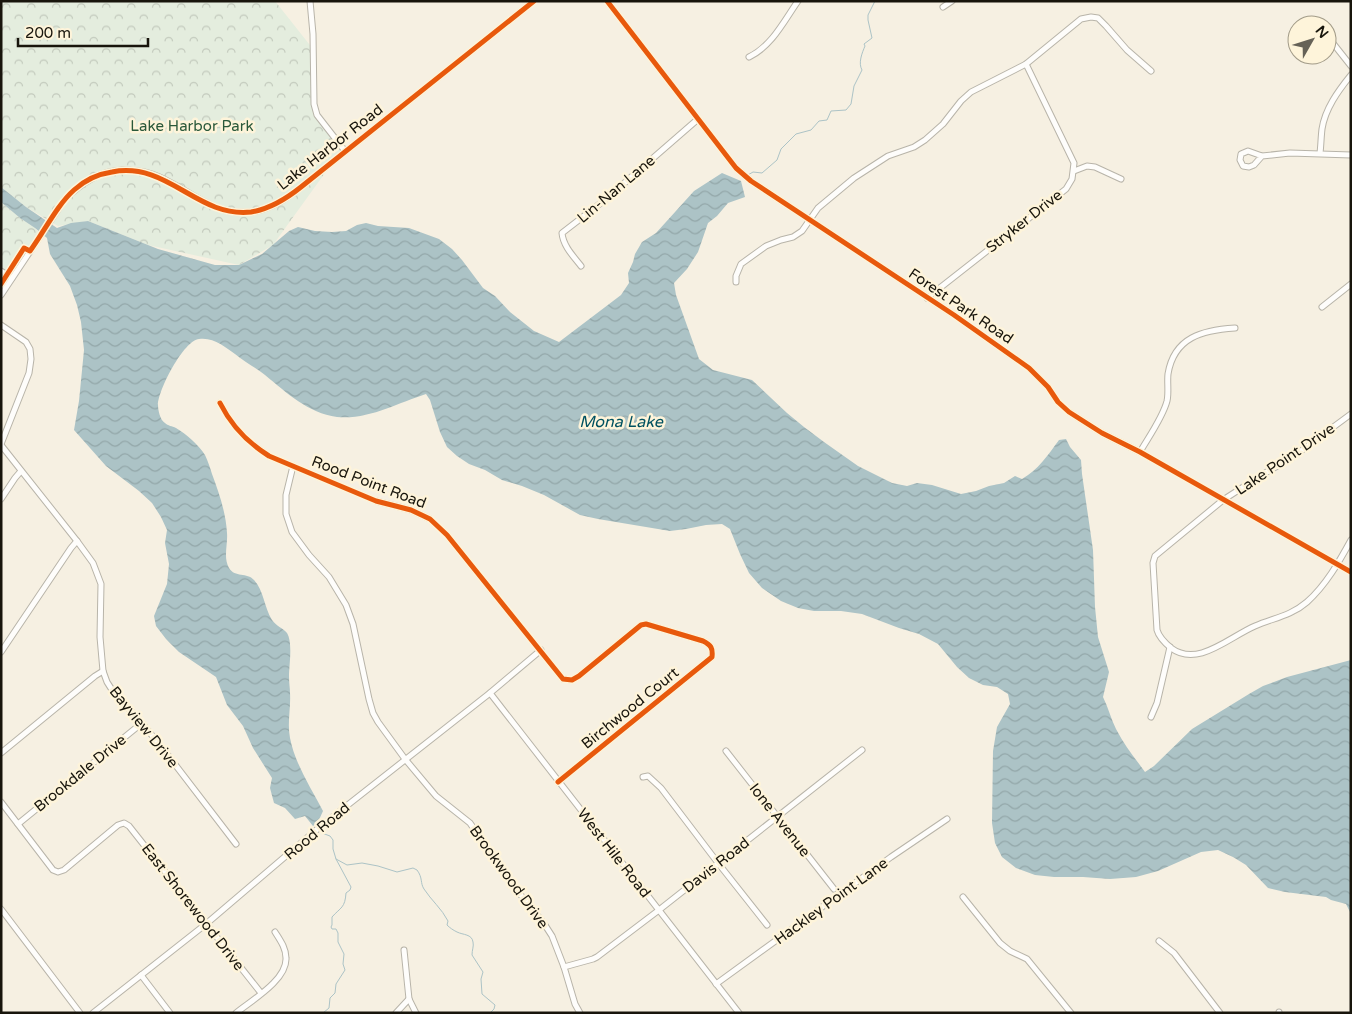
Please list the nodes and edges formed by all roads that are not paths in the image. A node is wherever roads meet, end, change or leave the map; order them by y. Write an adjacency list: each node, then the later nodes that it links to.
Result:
1 (310, 1): 14 (street)
2 (534, 1): 14 (street, Lake Harbor Road)
3 (607, 1): 13 (street, Forest Park Road)
4 (798, 1): 8 (street)
5 (952, 1): 6 (street)
6 (943, 8)
7 (1337, 48): 10 (street)
8 (749, 57)
9 (1026, 64): 11 (street); 18 (street); 20 (street)
10 (1351, 66)
11 (1151, 71)
12 (1351, 75): 15 (street)
13 (698, 118): 20 (street, Forest Park Road); 21 (street, Lin-Nan Lane)
14 (346, 152): 23 (street, Lake Harbor Road)
15 (1320, 154): 16 (street); 17 (street)
16 (1351, 155)
17 (1262, 156)
18 (1074, 171): 19 (street); 27 (street, Stryker Drive)
19 (1121, 179)
20 (810, 220): 24 (street); 27 (street, Forest Park Road)
21 (581, 266)
22 (1, 271): 23 (street)
23 (12, 278): 26 (street, Lake Harbor Road)
24 (736, 282)
25 (1351, 284): 28 (street)
26 (1, 295)
27 (927, 298): 34 (street, Forest Park Road)
28 (1322, 307)
29 (1, 325): 33 (street)
30 (1235, 328): 34 (street)
31 (220, 404): 35 (street, Rood Point Road)
32 (1351, 414): 38 (street, Lake Point Drive)
33 (1, 444): 36 (street, Bayview Drive)
34 (1140, 452): 38 (street, Forest Park Road)
35 (293, 466): 44 (street, Rood Point Road); 54 (street, Brookwood Drive)
36 (21, 471): 37 (street); 40 (street, Bayview Drive)
37 (1, 499)
38 (1223, 500): 41 (street, Forest Park Road); 43 (street, Lake Point Drive)
39 (1351, 540): 41 (street)
40 (78, 541): 46 (street); 47 (street, Bayview Drive)
41 (1337, 564): 42 (street, Forest Park Road); 43 (street)
42 (1351, 572)
43 (1170, 647): 49 (street)
44 (541, 650): 45 (street, Rood Point Road); 48 (street, Rood Road)
45 (713, 651): 56 (street, Birchwood Court)
46 (1, 652)
47 (104, 671): 50 (street, Bayview Drive); 53 (street)
48 (490, 693): 54 (street, Rood Road); 56 (street, West Hile Road)
49 (1151, 717)
50 (142, 722): 60 (street, Brookdale Drive); 61 (street, Bayview Drive)
51 (862, 750): 58 (street, Davis Road)
52 (726, 751): 58 (street, Ione Avenue)
53 (1, 753)
54 (406, 759): 67 (street, Rood Road); 72 (street, Brookwood Drive)
55 (643, 777): 62 (street)
56 (558, 782): 66 (street, West Hile Road)
57 (1, 802): 60 (street)
58 (777, 816): 62 (street, Davis Road); 63 (street, Ione Avenue)
59 (947, 819): 74 (street, Hackley Point Lane)
60 (18, 824): 67 (street, East Shorewood Drive)
61 (236, 844)
62 (718, 863): 66 (street, Davis Road); 68 (street)
63 (834, 889)
64 (963, 897): 85 (street)
65 (1, 909): 77 (street)
66 (659, 910): 72 (street, Davis Road); 74 (street, West Hile Road)
67 (206, 924): 73 (street, Rood Road); 75 (street, East Shorewood Drive)
68 (767, 925)
69 (275, 932): 75 (street)
70 (1159, 941): 86 (street)
71 (404, 950): 76 (street)
72 (564, 967): 83 (street, Brookwood Drive)
73 (141, 975): 78 (street, Rood Road); 79 (street)
74 (716, 984): 84 (street, West Hile Road)
75 (261, 993): 80 (street)
76 (408, 999): 81 (street); 82 (street)
77 (80, 1013)
78 (93, 1013)
79 (170, 1013)
80 (236, 1013)
81 (396, 1013)
82 (416, 1013)
83 (580, 1013)
84 (739, 1013)
85 (1071, 1013)
86 (1220, 1013)

